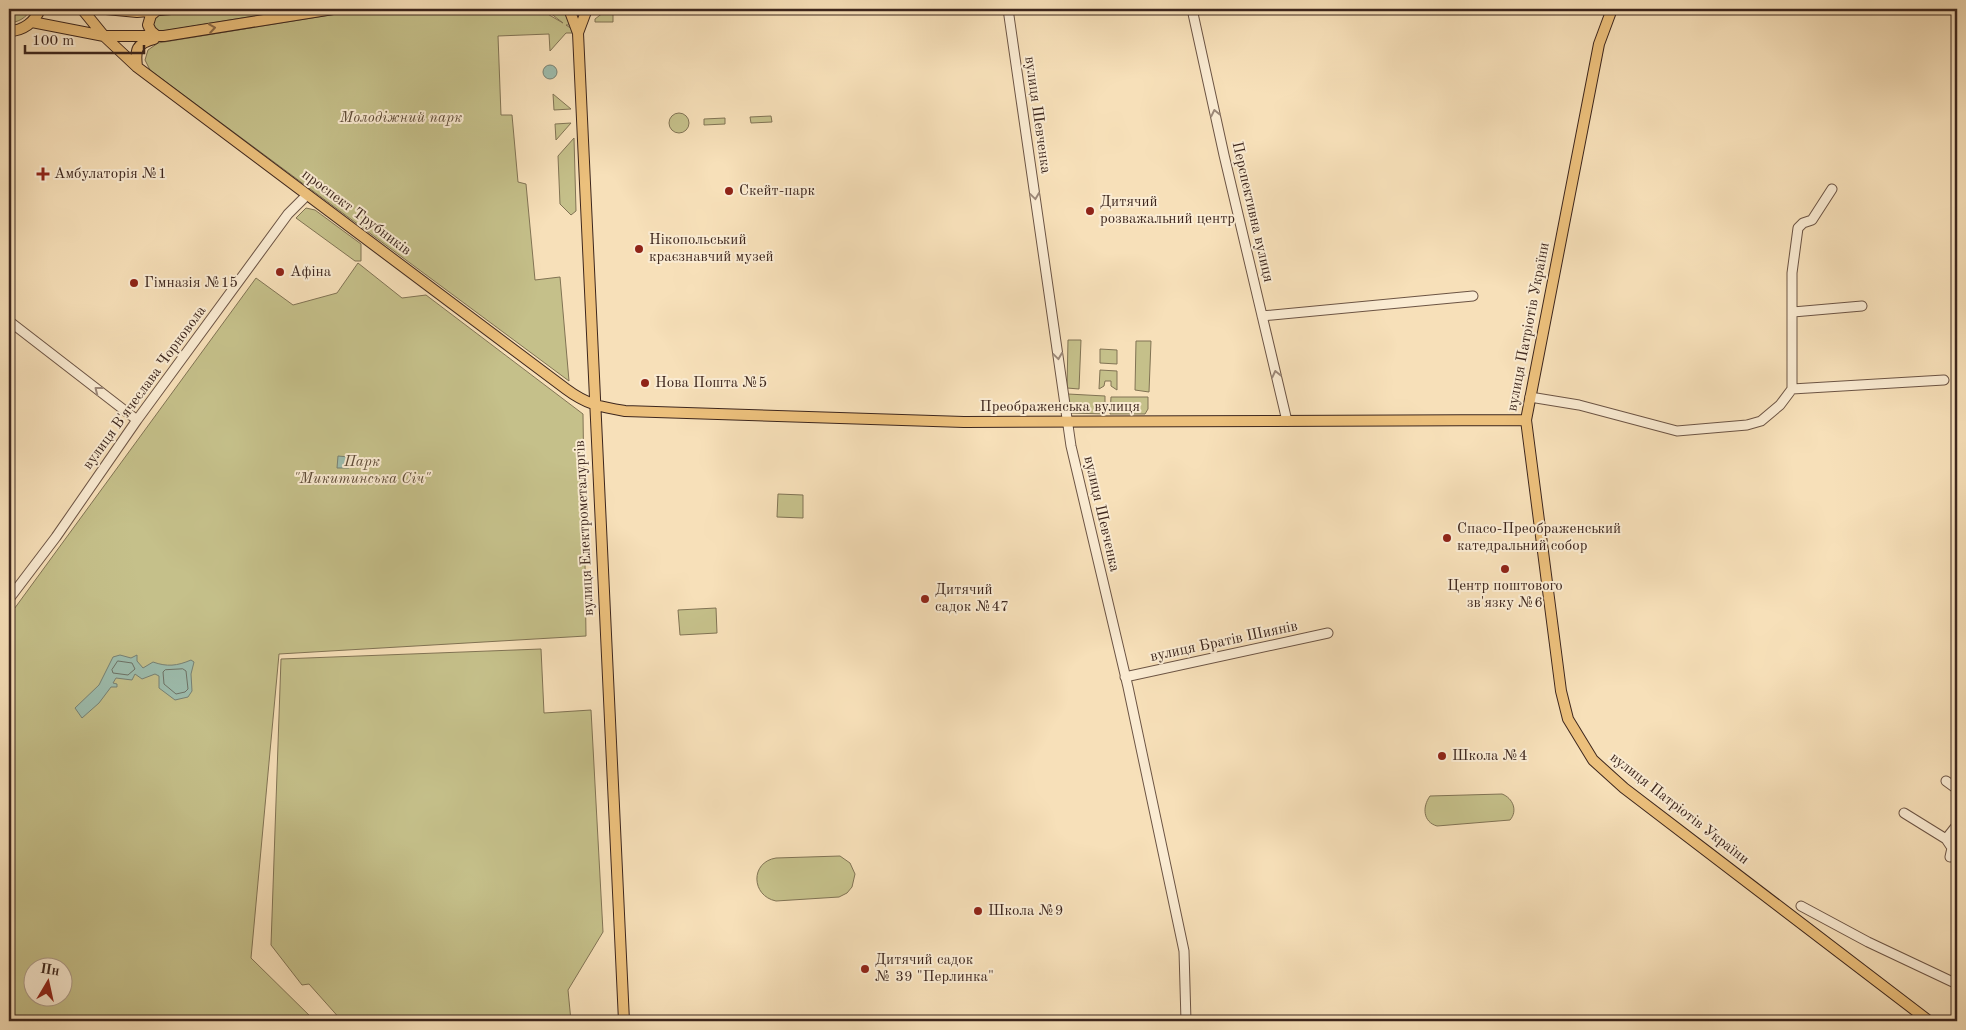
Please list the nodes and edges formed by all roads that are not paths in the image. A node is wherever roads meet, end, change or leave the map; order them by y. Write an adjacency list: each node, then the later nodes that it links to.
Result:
1 (40, 9): 12 (main road)
2 (82, 9): 16 (main road, проспект Трубників)
3 (106, 9): 11 (main road)
4 (171, 9): 11 (main road)
5 (333, 9): 17 (main road, one-way to 5)
6 (569, 9): 15 (main road, вулиця Електрометалургів)
7 (587, 9): 15 (main road, вулиця Електрометалургів)
8 (1008, 9): 34 (street, вулиця Шевченка, one-way to 34)
9 (1192, 9): 25 (street, Перспективна вулиця, one-way to 9)
10 (1612, 9): 29 (main road, вулиця Патріотів України)
11 (156, 10): 17 (main road)
12 (32, 22): 13 (main road); 16 (main road)
13 (22, 29): 14 (main road); 18 (street)
14 (9, 31)
15 (578, 32): 30 (main road, вулиця Електрометалургів)
16 (104, 36): 17 (main road); 19 (main road, проспект Трубників)
17 (160, 36): 19 (main road)
18 (9, 38)
19 (137, 67): 21 (main road, проспект Трубників)
20 (1832, 190): 24 (street)
21 (307, 195): 30 (main road, проспект Трубників); 31 (street, вулиця В'ячеслава Чорновола)
22 (1473, 296): 25 (street)
23 (1862, 306): 24 (street)
24 (1793, 312): 28 (street)
25 (1262, 316): 33 (street, Перспективна вулиця, one-way to 25)
26 (9, 321): 31 (street, one-way to 26)
27 (1944, 380): 28 (street)
28 (1792, 389): 29 (street)
29 (1530, 397): 32 (main road, вулиця Патріотів України)
30 (595, 406): 34 (main road, Преображенська вулиця); 46 (main road, вулиця Електрометалургів)
31 (137, 420): 35 (street, вулиця В'ячеслава Чорновола)
32 (1526, 420): 33 (main road, Преображенська вулиця); 48 (main road, вулиця Патріотів України)
33 (1287, 421): 34 (main road, Преображенська вулиця)
34 (1067, 422): 37 (street, вулиця Шевченка)
35 (9, 599)
36 (1328, 633): 37 (street, вулиця Братів Шиянів)
37 (1125, 677): 47 (street, вулиця Шевченка)
38 (1946, 781): 39 (street)
39 (1957, 789)
40 (1904, 813): 42 (street)
41 (1957, 825): 42 (street)
42 (1946, 838): 43 (street)
43 (1950, 857)
44 (1801, 906): 45 (street)
45 (1957, 984)
46 (624, 1021)
47 (1186, 1021)
48 (1929, 1021)

